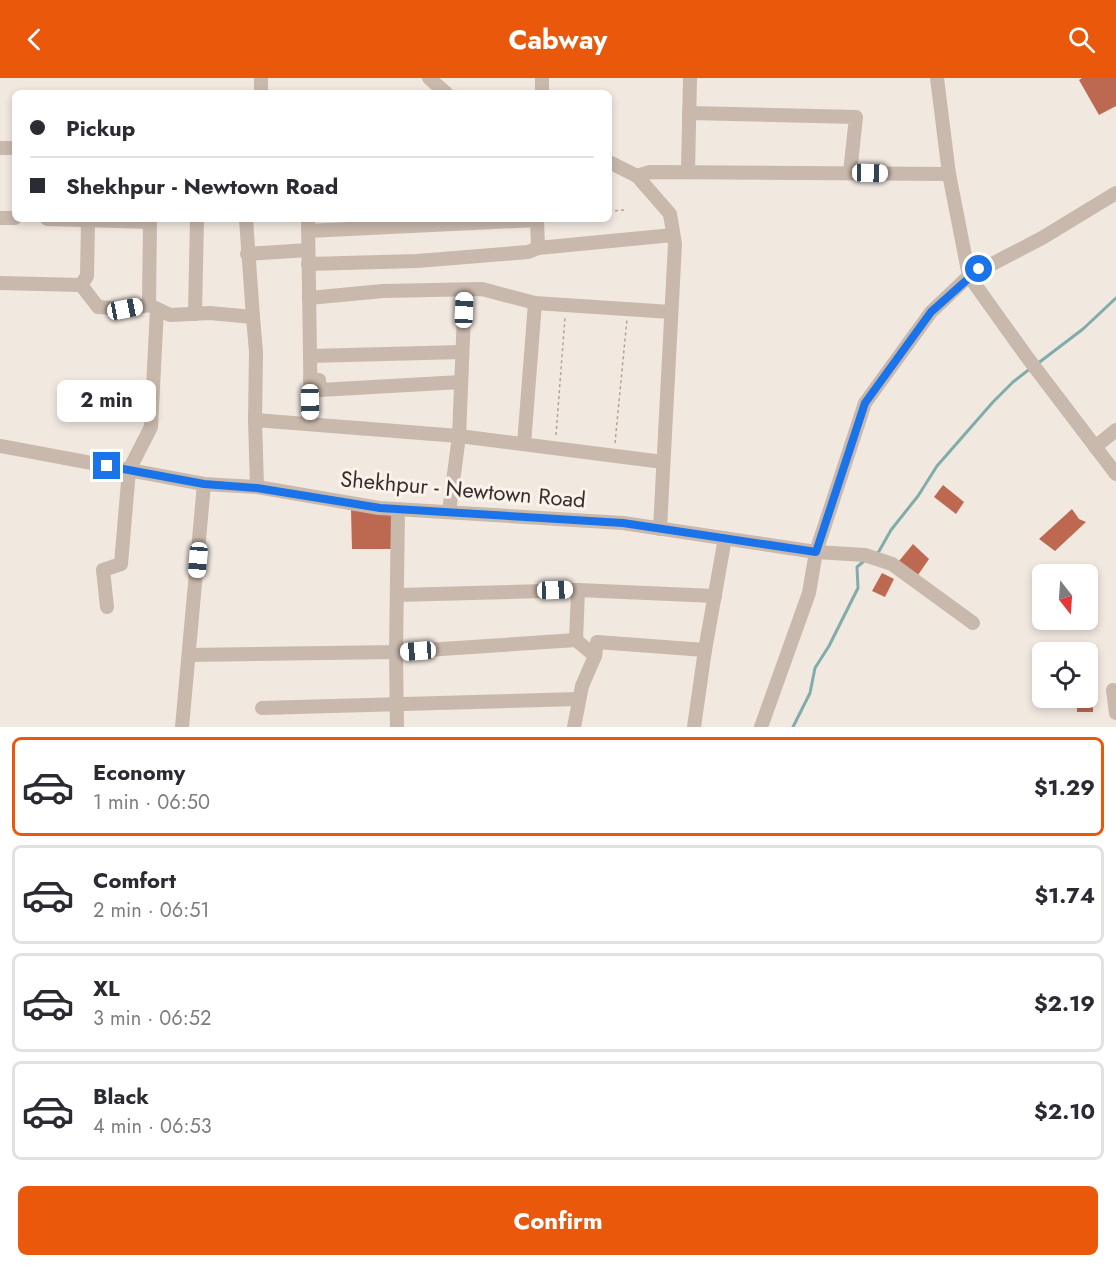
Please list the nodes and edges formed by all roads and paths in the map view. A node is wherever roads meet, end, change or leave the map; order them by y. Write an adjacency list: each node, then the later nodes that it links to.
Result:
1 (429, 78): 4 (street)
2 (690, 78): 5 (street)
3 (938, 78): 9 (street)
4 (443, 90)
5 (689, 113): 7 (street); 8 (street)
6 (612, 164): 10 (street)
7 (688, 171): 8 (street); 10 (street)
8 (850, 173): 9 (street)
9 (949, 174): 25 (street)
10 (637, 176): 21 (street)
11 (1116, 193): 25 (street)
12 (626, 210): 13 (path)
13 (612, 211)
14 (88, 222): 27 (street)
15 (150, 222): 32 (street)
16 (197, 222): 35 (street)
17 (246, 222): 23 (street)
18 (422, 222): 20 (street)
19 (537, 222): 22 (street)
20 (308, 225): 24 (street)
21 (673, 235): 22 (street); 34 (street)
22 (538, 248): 24 (street)
23 (248, 254): 24 (street); 36 (street)
24 (308, 257): 29 (street)
25 (969, 276): 47 (street); 59 (street)
26 (0, 283): 27 (street)
27 (81, 285): 32 (street)
28 (465, 290): 29 (street); 30 (street); 37 (street)
29 (309, 298): 38 (street)
30 (535, 303): 31 (street); 45 (street)
31 (566, 305): 33 (street); 48 (path)
32 (153, 307): 35 (street); 51 (street)
33 (628, 309): 34 (street); 49 (path)
34 (671, 312): 50 (street)
35 (195, 314): 36 (street)
36 (253, 317): 41 (street)
37 (462, 352): 38 (street); 40 (street)
38 (310, 356): 39 (street)
39 (310, 379): 40 (street); 42 (street)
40 (461, 382): 44 (street)
41 (255, 420): 42 (street); 54 (street)
42 (310, 424): 44 (street)
43 (1116, 430): 47 (street)
44 (459, 436): 45 (street); 56 (street)
45 (524, 444): 48 (street)
46 (0, 446): 51 (street, Shekhpur - Newtown Road)
47 (1095, 447): 52 (street)
48 (555, 448): 49 (street)
49 (614, 456): 50 (street)
50 (663, 462): 57 (street)
51 (129, 470): 53 (street, Shekhpur - Newtown Road); 63 (street)
52 (1116, 474)
53 (204, 484): 54 (street, Shekhpur - Newtown Road); 68 (street)
54 (257, 488): 55 (street, Shekhpur - Newtown Road)
55 (398, 509): 56 (street, Shekhpur - Newtown Road); 61 (street)
56 (449, 512): 57 (street, Shekhpur - Newtown Road)
57 (660, 529): 58 (street, Shekhpur - Newtown Road)
58 (725, 538): 59 (street, Shekhpur - Newtown Road); 62 (street)
59 (816, 552): 64 (street, Shekhpur - Newtown Road); 79 (street)
60 (578, 590): 61 (street); 62 (street); 65 (street)
61 (397, 595): 67 (street)
62 (715, 596): 66 (street)
63 (107, 607)
64 (973, 623)
65 (576, 640): 67 (street); 69 (street)
66 (705, 650): 69 (street); 78 (street)
67 (396, 652): 68 (street); 72 (street)
68 (189, 655): 75 (street)
69 (595, 656): 71 (street)
70 (1113, 690): 74 (street)
71 (579, 699): 72 (street); 77 (street)
72 (397, 705): 73 (street); 76 (street)
73 (262, 708)
74 (1116, 713)
75 (182, 727)
76 (397, 727)
77 (574, 727)
78 (694, 727)
79 (761, 727)

